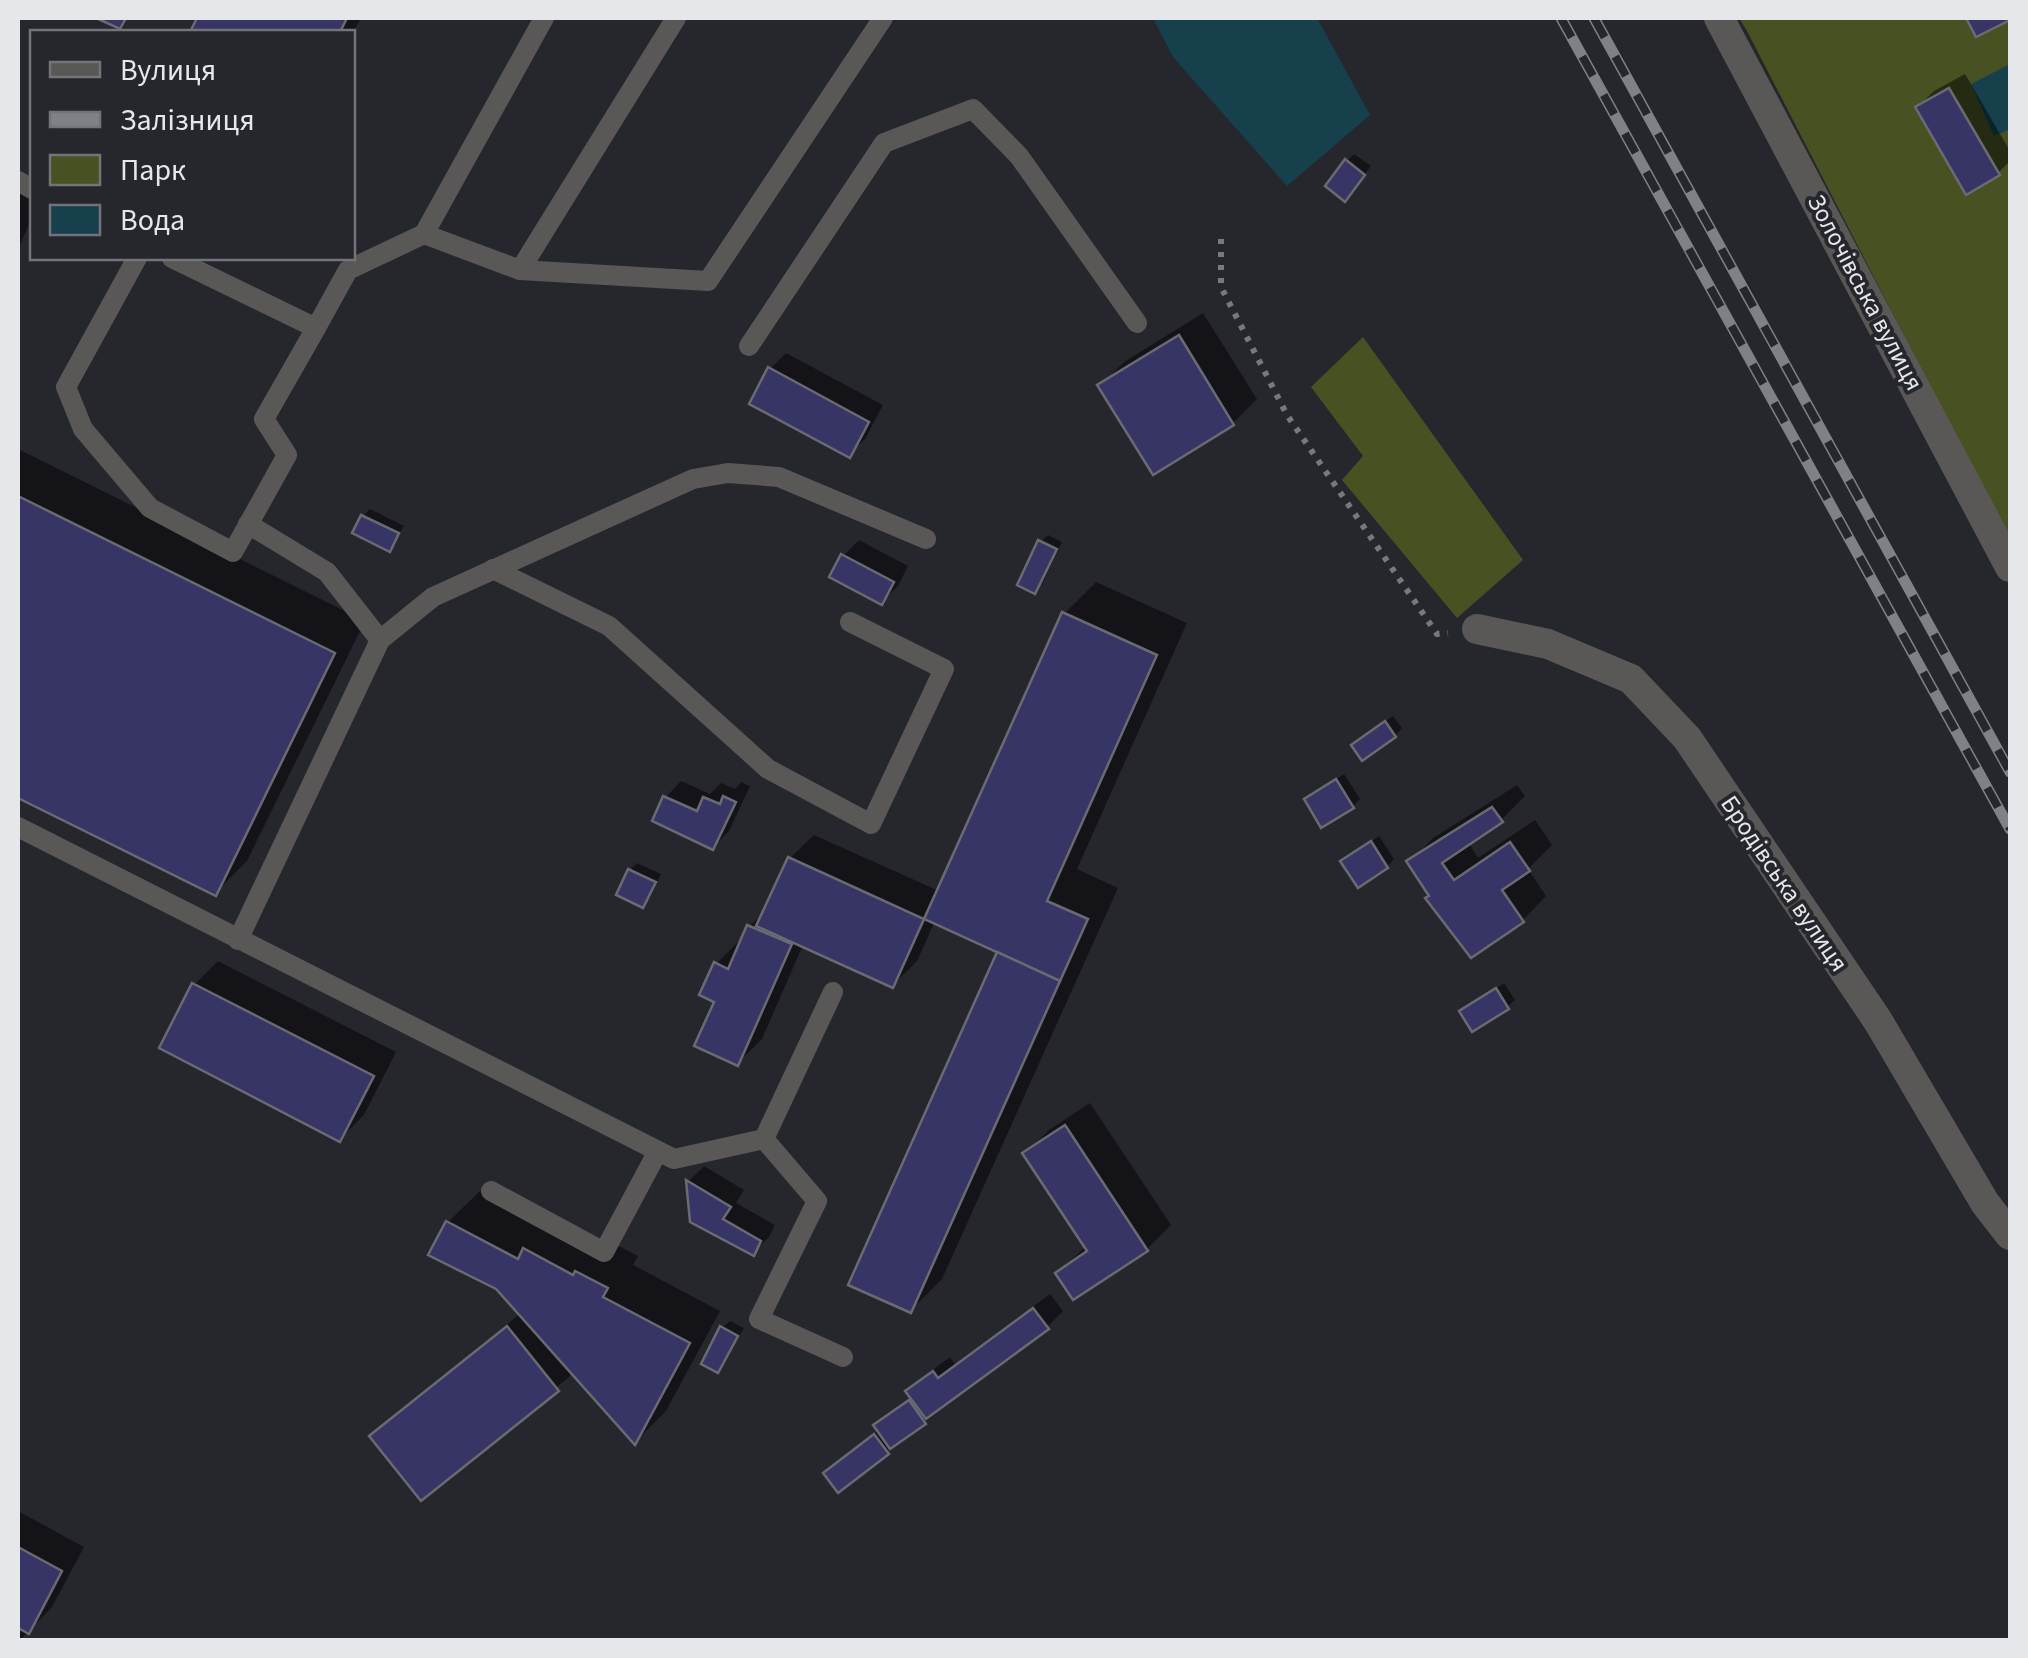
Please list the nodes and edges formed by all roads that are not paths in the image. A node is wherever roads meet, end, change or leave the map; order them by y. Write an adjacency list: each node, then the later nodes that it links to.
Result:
1 (544, 18): 5 (lane)
2 (676, 18): 8 (lane)
3 (883, 18): 8 (lane)
4 (1718, 18): 14 (street, Золочівська вулиця)
5 (424, 234): 8 (lane); 10 (lane)
6 (135, 260): 12 (lane)
7 (176, 260): 10 (lane)
8 (520, 270)
9 (1137, 323): 11 (lane)
10 (316, 328): 12 (lane)
11 (749, 346)
12 (248, 524): 18 (lane)
13 (926, 539): 15 (lane)
14 (2010, 568)
15 (493, 570): 16 (lane); 18 (lane)
16 (850, 622)
17 (1477, 629): 25 (street, Бродівська вулиця)
18 (380, 640): 20 (lane)
19 (18, 827): 20 (lane)
20 (238, 940): 23 (lane)
21 (832, 992): 22 (lane)
22 (764, 1139): 23 (lane); 26 (lane)
23 (658, 1151): 24 (lane)
24 (491, 1192)
25 (2010, 1236)
26 (844, 1357)

